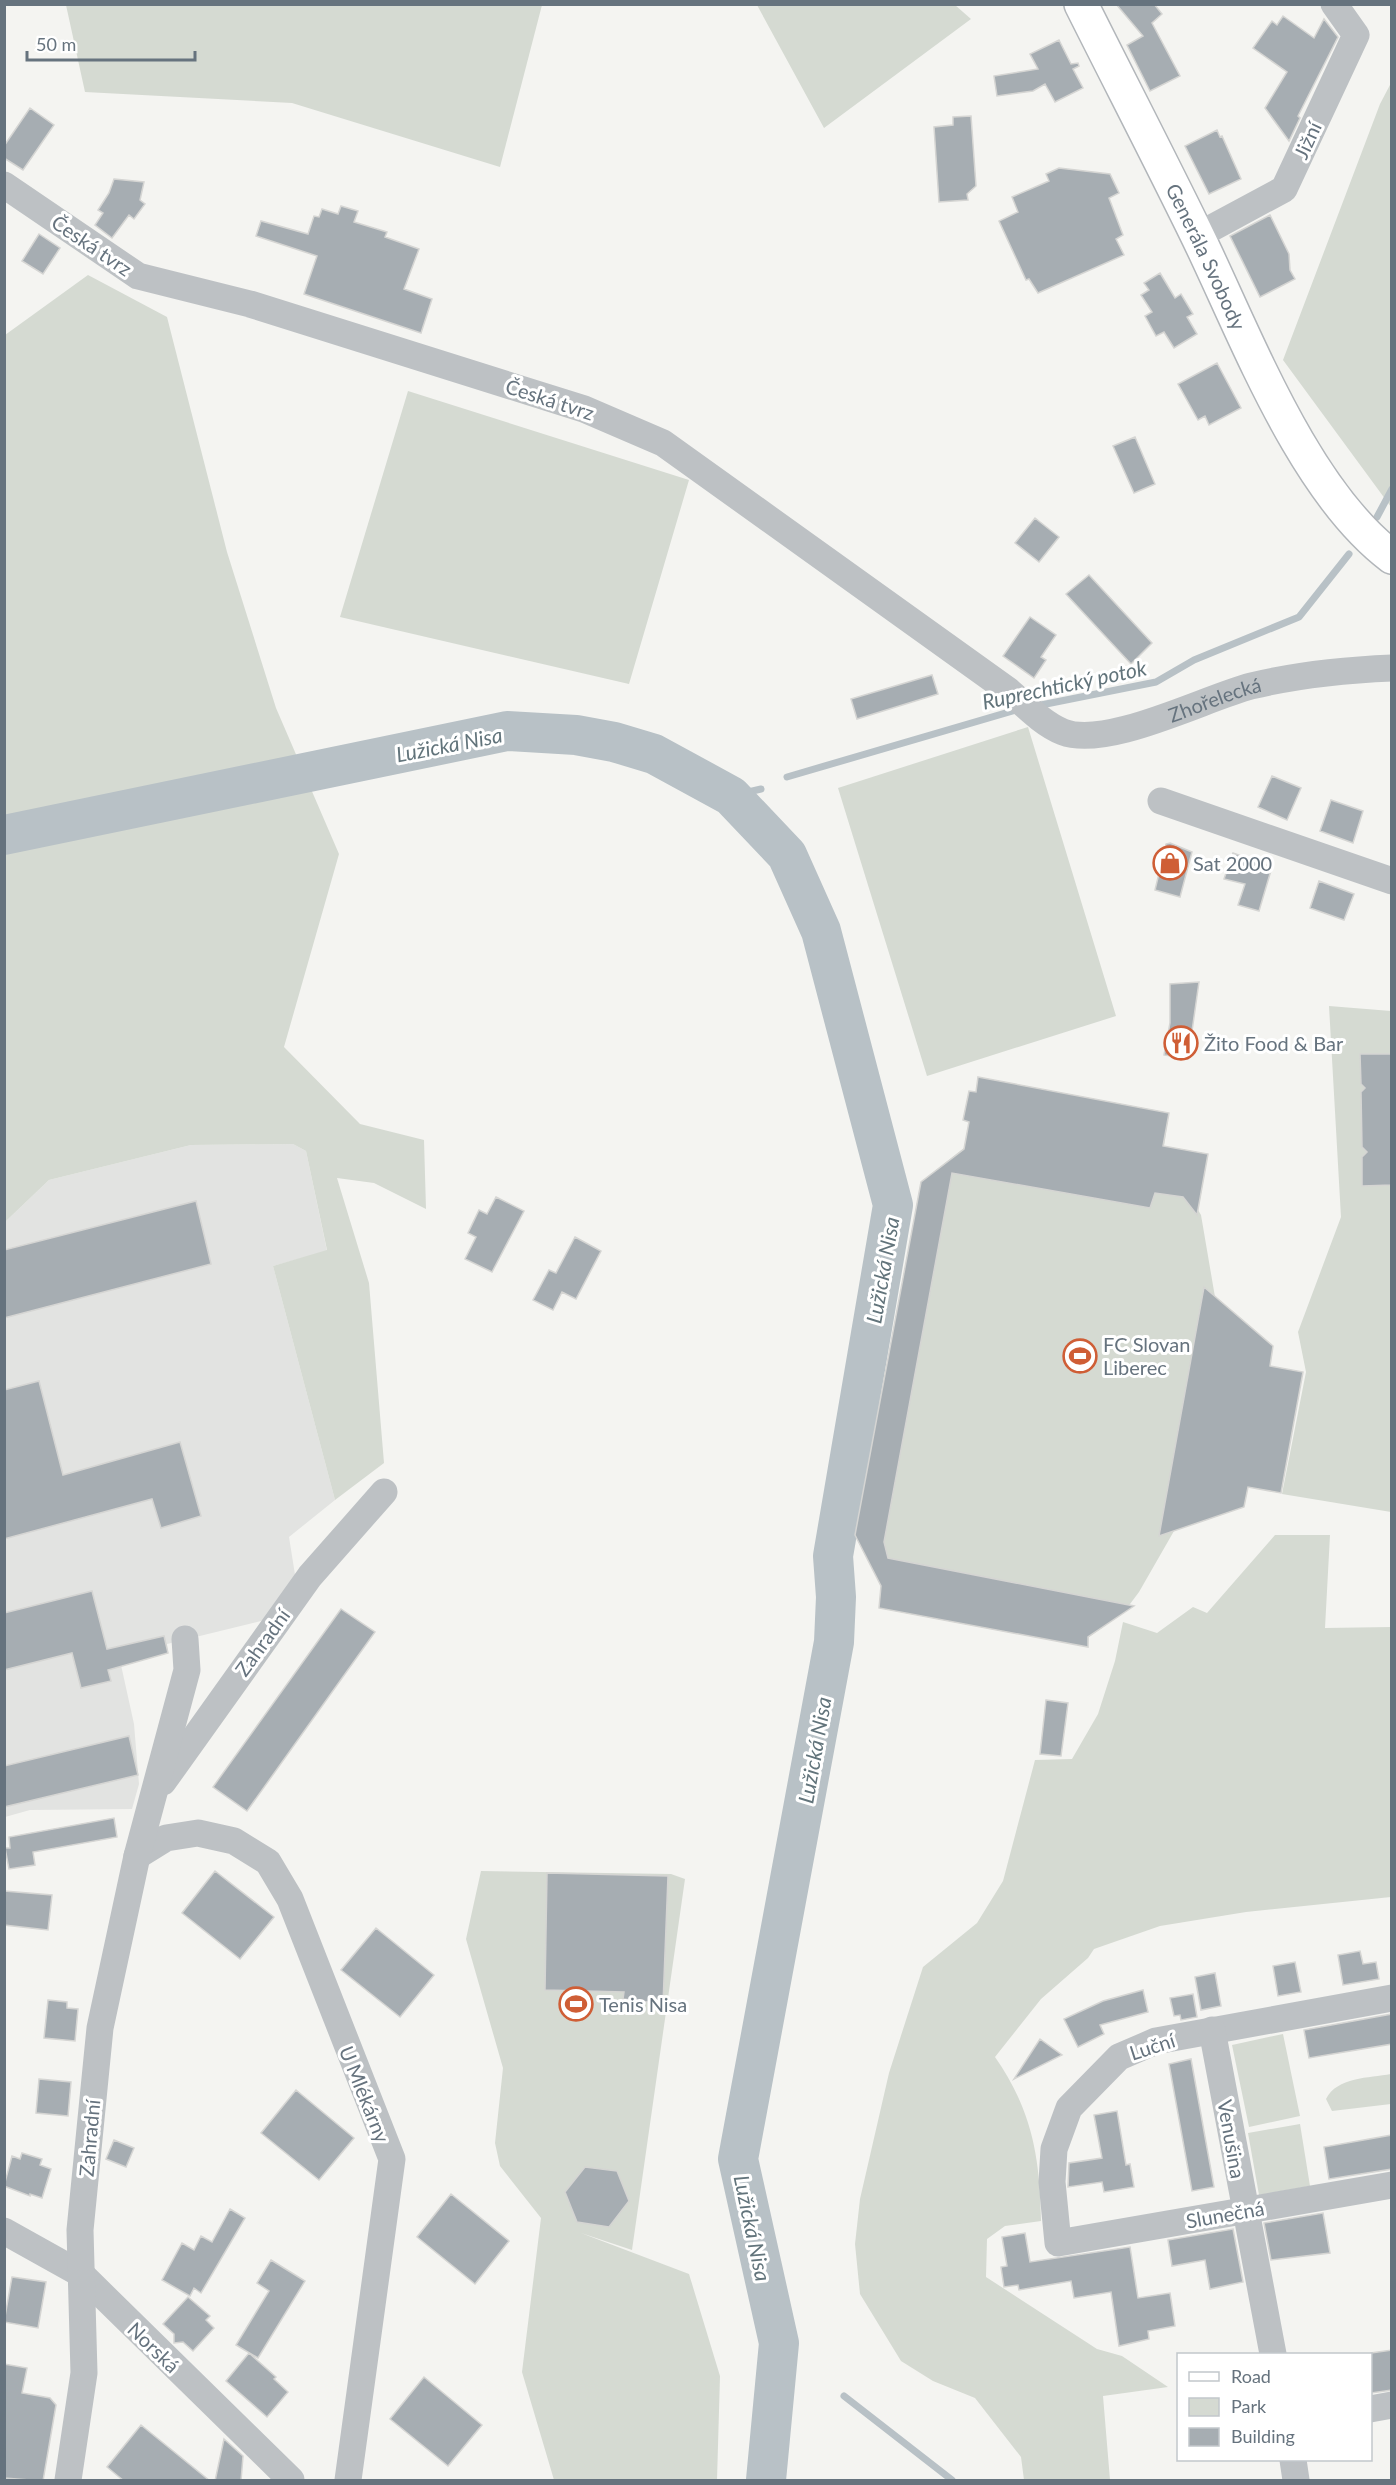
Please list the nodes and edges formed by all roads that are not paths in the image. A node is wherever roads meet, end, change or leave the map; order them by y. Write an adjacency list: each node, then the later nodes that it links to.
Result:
1 (1081, 4): 4 (main road, Generála Svobody)
2 (1334, 4): 4 (street, Jižní)
3 (4, 185): 7 (street, Česká tvrz)
4 (1197, 236): 5 (main road, Generála Svobody)
5 (1392, 557)
6 (1392, 669): 7 (street, Zhořelecká)
7 (1043, 720)
8 (1161, 801): 9 (street)
9 (1392, 881)
10 (384, 1492): 12 (street, Zahradní)
11 (185, 1639): 12 (street, Zahradní)
12 (151, 1800): 13 (street, Zahradní)
13 (137, 1856): 20 (street, Zahradní); 27 (street, U Mlékárny)
14 (1392, 1998): 15 (street, Luční)
15 (1212, 2030): 17 (street, Venušina); 19 (street, Luční)
16 (1392, 2185): 17 (street, Slunečná)
17 (1245, 2211): 19 (street, Slunečná); 21 (street, Venušina)
18 (4, 2231): 20 (street, Norská)
19 (1058, 2243)
20 (81, 2274): 25 (street, Norská); 26 (street, Zahradní)
21 (1273, 2353)
22 (1392, 2405): 23 (street)
23 (1372, 2409)
24 (1293, 2461): 28 (street)
25 (288, 2480)
26 (68, 2481)
27 (348, 2481)
28 (1296, 2481)

